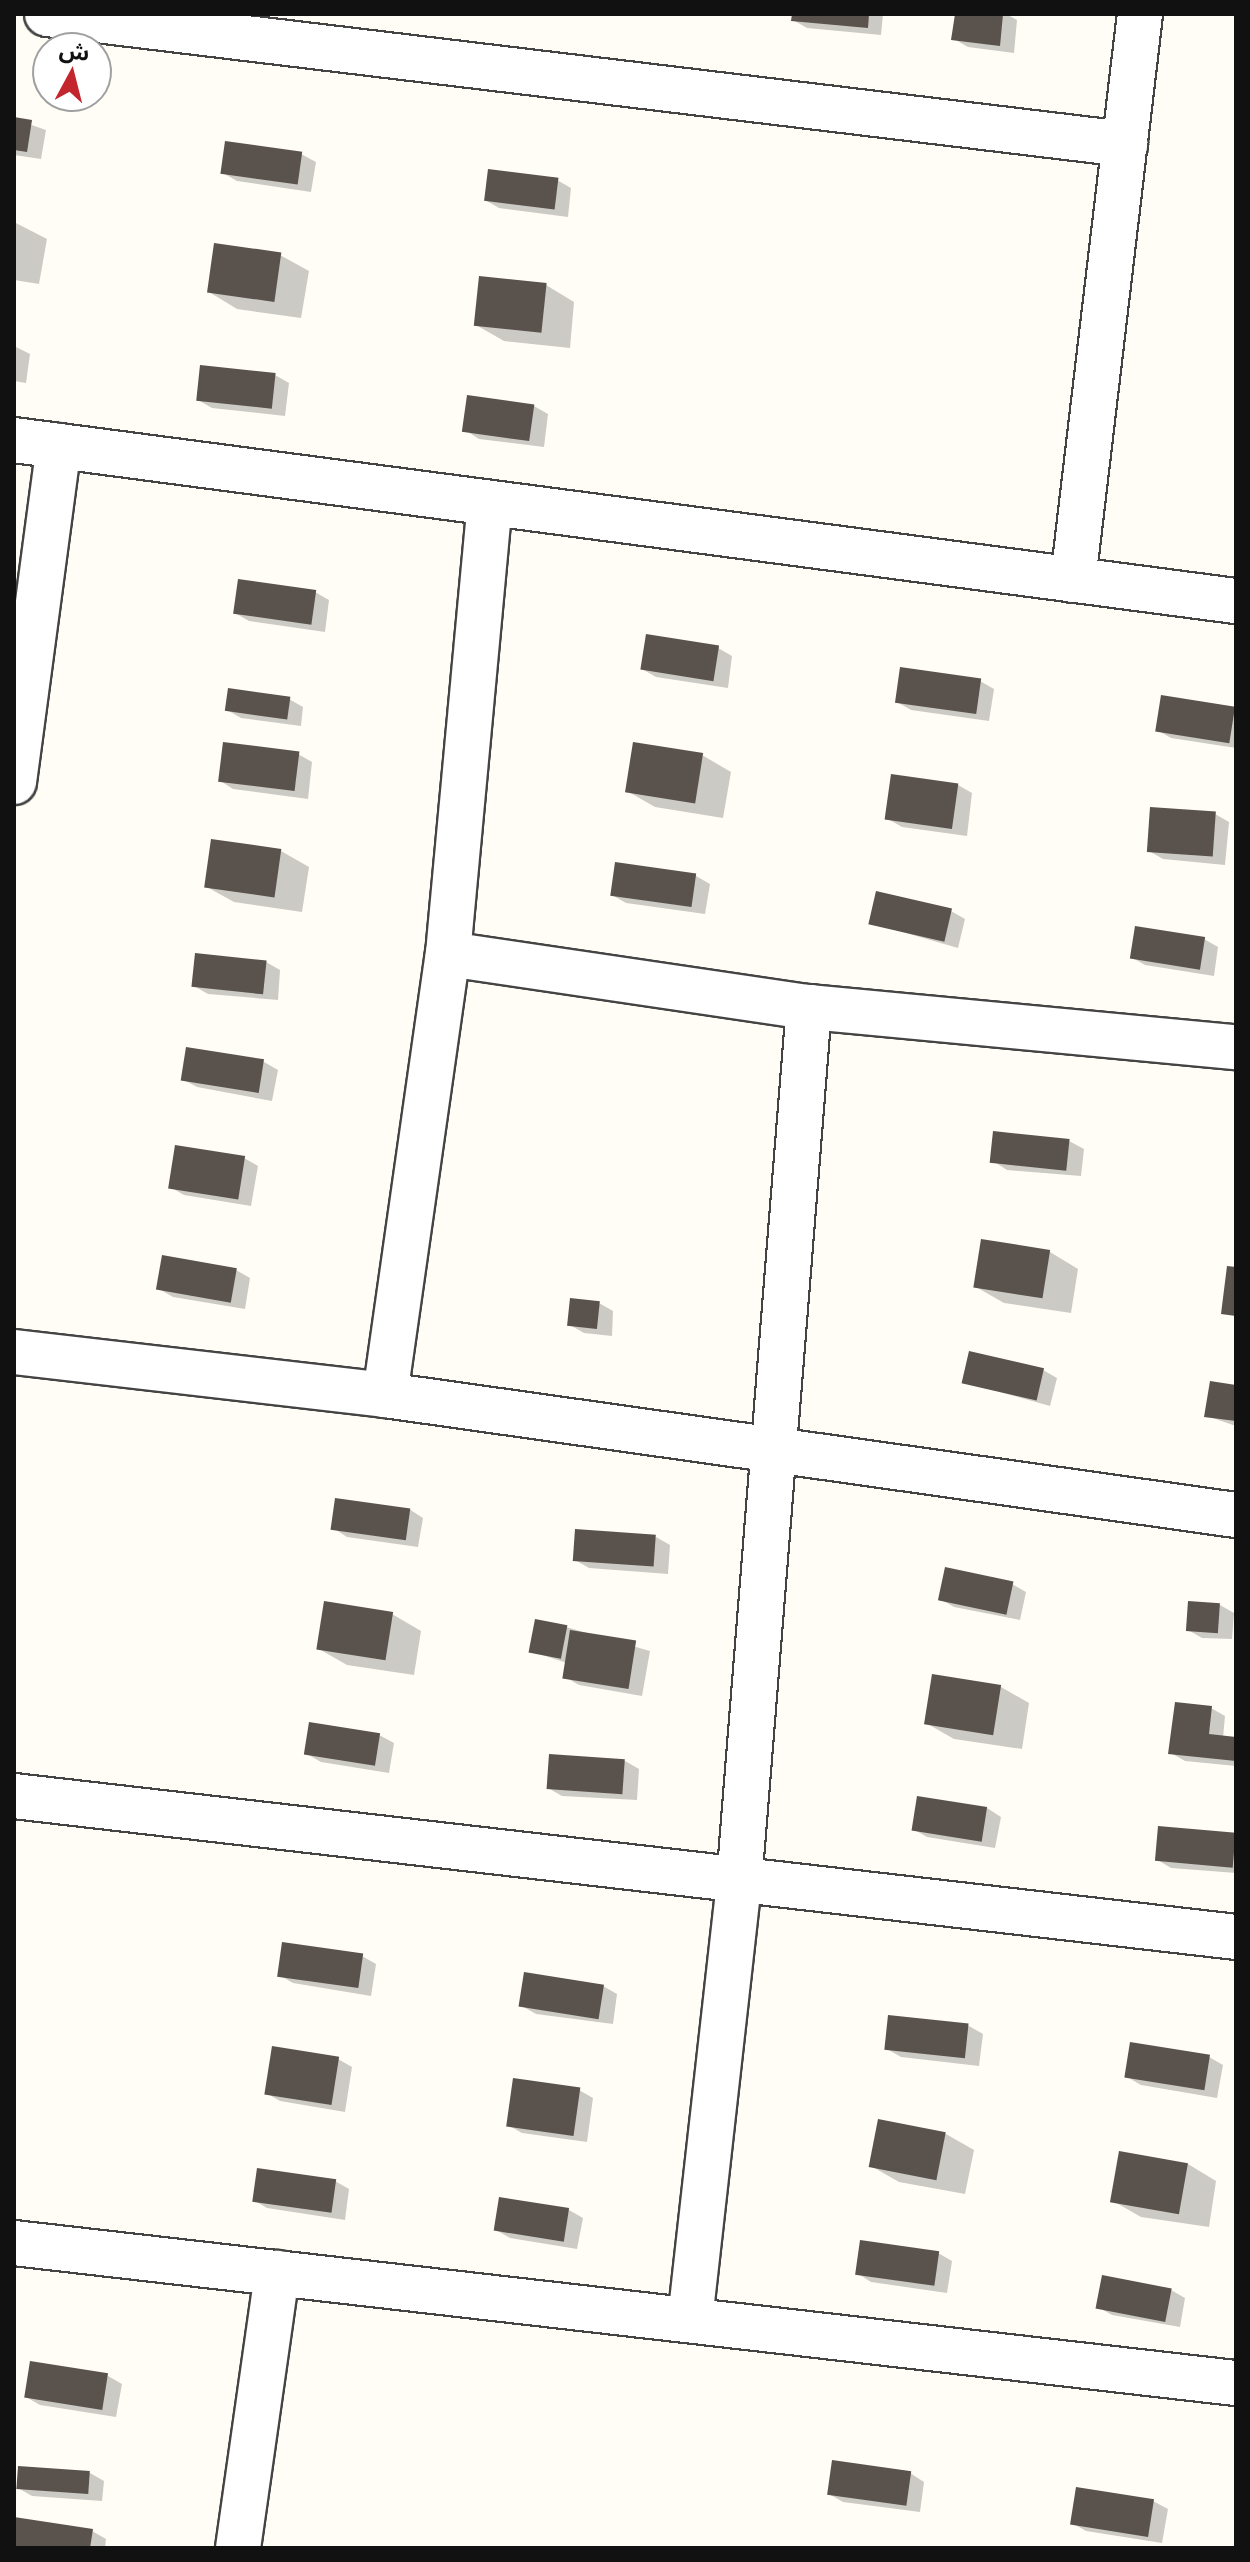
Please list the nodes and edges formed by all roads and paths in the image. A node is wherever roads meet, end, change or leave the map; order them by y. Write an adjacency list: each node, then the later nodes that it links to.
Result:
1 (47, 14): 3 (street)
2 (1140, 14): 4 (street)
3 (112, 18): 4 (street)
4 (1125, 144): 8 (street)
5 (14, 440): 6 (street)
6 (59, 446): 7 (street); 10 (street)
7 (490, 503): 8 (street); 11 (street)
8 (1073, 580): 9 (street)
9 (1236, 601)
10 (14, 782)
11 (448, 954): 12 (street); 15 (street)
12 (809, 1007): 13 (street); 16 (street)
13 (1236, 1047)
14 (14, 1352): 15 (street)
15 (385, 1395): 16 (street)
16 (773, 1450): 17 (street); 19 (street)
17 (1236, 1515)
18 (14, 1796): 19 (street)
19 (739, 1883): 20 (street); 23 (street)
20 (1236, 1937)
21 (14, 2243): 22 (street)
22 (277, 2273): 23 (street); 25 (street)
23 (690, 2320): 24 (street)
24 (1236, 2383)
25 (238, 2548)

